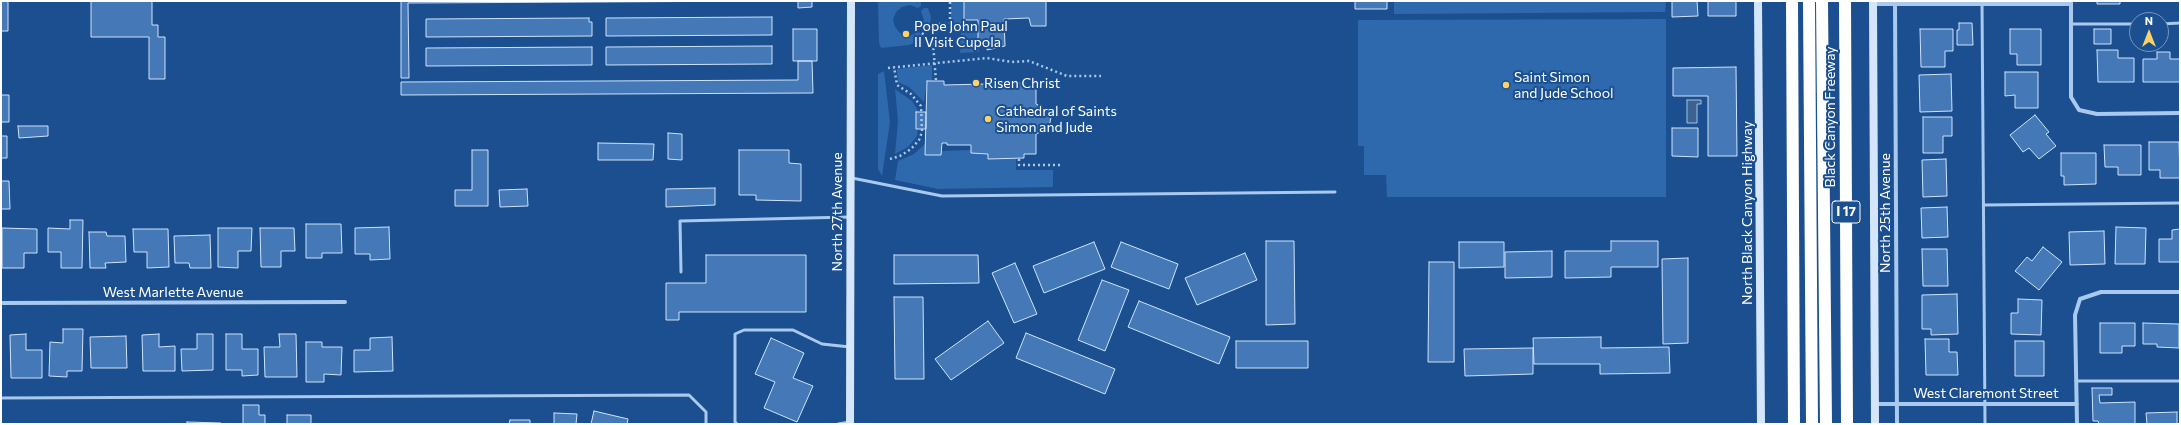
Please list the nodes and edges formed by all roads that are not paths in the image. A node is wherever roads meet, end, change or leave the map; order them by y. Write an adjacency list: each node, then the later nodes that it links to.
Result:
1 (850, 1): 16 (main road, North 27th Avenue)
2 (1758, 1): 37 (main road, North Black Canyon Highway)
3 (1792, 1): 38 (highway)
4 (1809, 1): 39 (highway)
5 (1822, 1): 40 (highway)
6 (1845, 1): 41 (highway, Black Canyon Freeway / I 17)
7 (1873, 3): 8 (street); 29 (main road)
8 (1895, 3): 9 (street); 30 (street, North 25th Avenue)
9 (1982, 3): 10 (street); 19 (lane)
10 (2071, 3): 12 (street)
11 (2180, 23): 14 (lane)
12 (2071, 24): 13 (lane); 15 (street)
13 (2129, 24)
14 (2169, 24)
15 (2180, 113)
16 (850, 178): 17 (lane); 20 (main road, North 27th Avenue)
17 (1335, 192)
18 (2180, 203): 19 (lane)
19 (1984, 205): 31 (lane)
20 (850, 217): 21 (lane); 25 (main road, North 27th Avenue)
21 (681, 272)
22 (2180, 292): 26 (street)
23 (345, 302): 24 (street, West Marlette Avenue)
24 (1, 303)
25 (850, 347): 33 (main road, North 27th Avenue); 35 (lane)
26 (2076, 381): 27 (lane); 32 (street)
27 (2180, 381)
28 (1, 398): 34 (lane)
29 (1875, 404): 30 (street, West Claremont Street); 42 (main road)
30 (1897, 404): 31 (street, West Claremont Street); 43 (street, North 25th Avenue)
31 (1985, 404): 32 (street, West Claremont Street); 44 (lane)
32 (2077, 404): 45 (street, West Claremont Street)
33 (850, 423): 36 (lane)
34 (706, 424)
35 (737, 424)
36 (838, 424)
37 (1761, 424)
38 (1794, 424)
39 (1812, 424)
40 (1826, 424)
41 (1847, 424)
42 (1875, 424)
43 (1897, 424)
44 (1985, 424)
45 (2077, 424)

